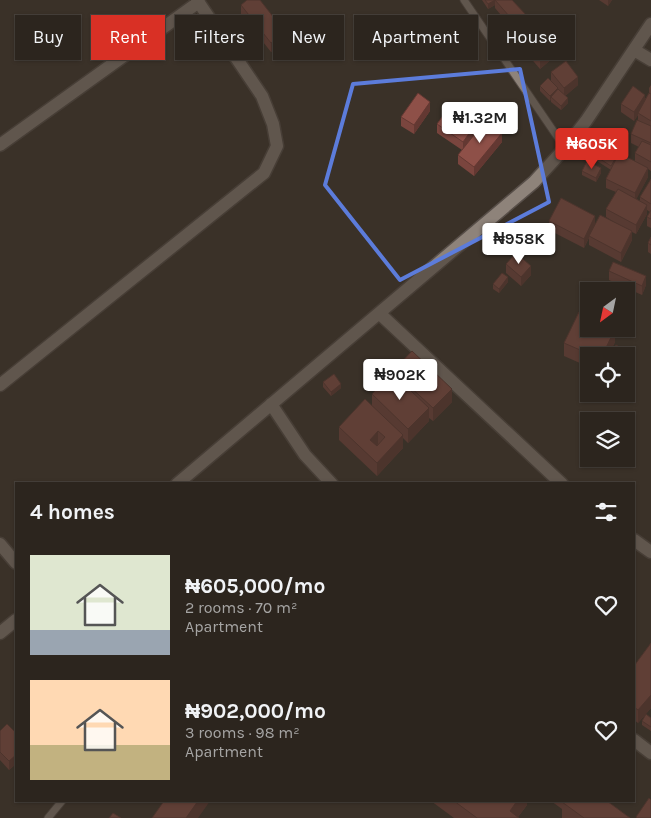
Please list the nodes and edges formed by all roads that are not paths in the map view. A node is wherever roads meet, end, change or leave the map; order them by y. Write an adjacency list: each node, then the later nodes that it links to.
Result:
1 (464, 0): 7 (lane)
2 (198, 1): 6 (street); 9 (street)
3 (651, 24): 4 (street)
4 (634, 50): 5 (street); 7 (street)
5 (651, 60)
6 (0, 145)
7 (565, 148): 8 (street)
8 (379, 313): 10 (street); 13 (street)
9 (0, 385)
10 (271, 404): 11 (street); 12 (street)
11 (179, 482)
12 (330, 482)
13 (560, 482)
14 (635, 541): 16 (street)
15 (0, 544): 17 (street)
16 (651, 552)
17 (15, 562)
18 (15, 621): 19 (street)
19 (0, 634)
20 (635, 741): 21 (street)
21 (651, 753)
22 (61, 802): 23 (lane)
23 (48, 818)

